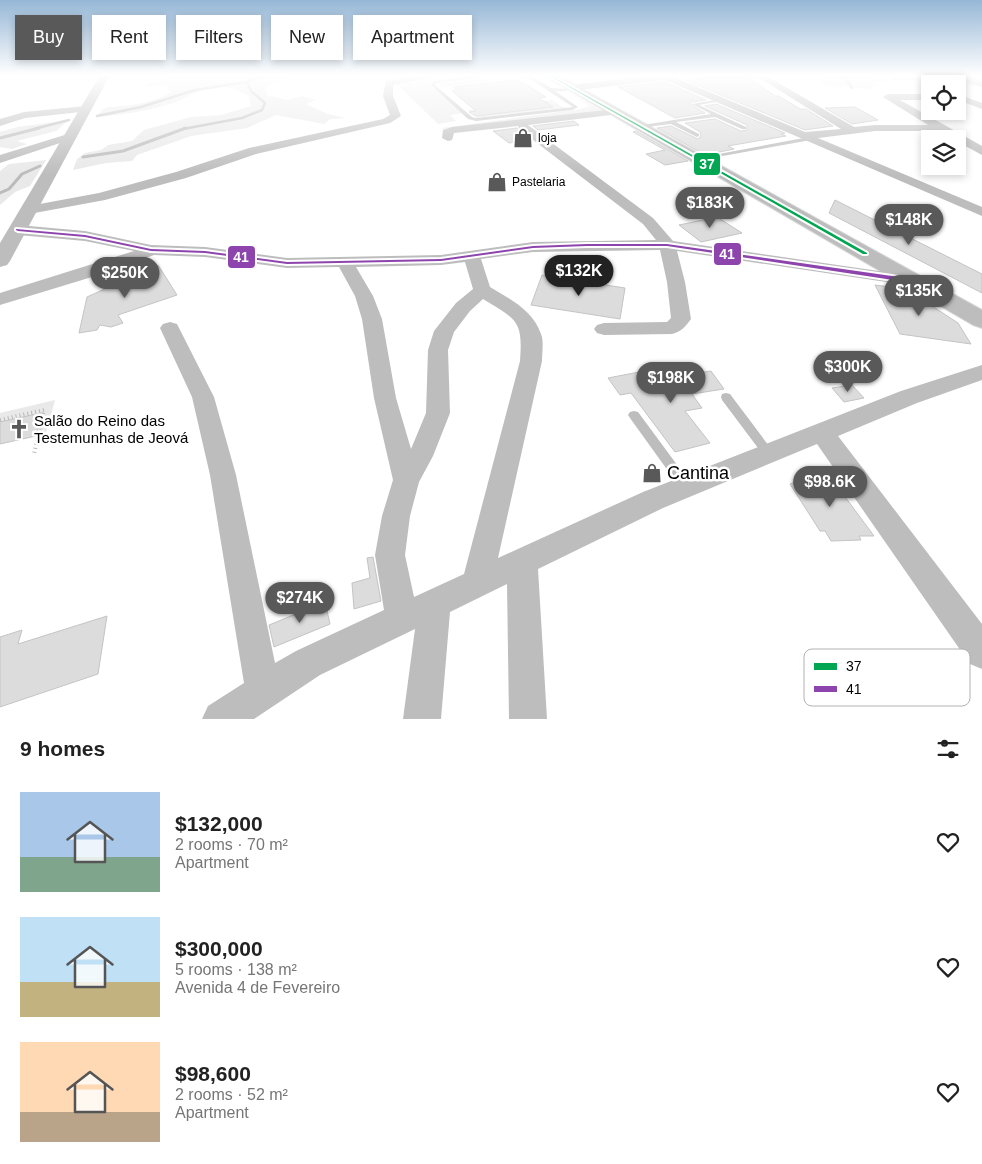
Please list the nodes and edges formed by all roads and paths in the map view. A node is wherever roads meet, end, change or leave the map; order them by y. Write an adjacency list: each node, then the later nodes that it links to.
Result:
1 (86, 109): 13 (street); 27 (street)
2 (393, 109): 35 (street)
3 (460, 109): 4 (lane)
4 (569, 109)
5 (608, 109): 12 (main road)
6 (609, 109): 20 (main road)
7 (703, 109): 14 (lane)
8 (739, 109): 29 (street)
9 (815, 109): 22 (street)
10 (908, 109): 15 (street)
11 (4, 111): 13 (street)
12 (615, 112): 19 (street); 41 (main road)
13 (24, 115): 18 (street)
14 (716, 115): 17 (lane); 21 (lane)
15 (921, 116)
16 (928, 120): 23 (street)
17 (667, 122): 20 (lane); 26 (lane)
18 (0, 123)
19 (522, 124): 28 (street); 36 (street)
20 (646, 125): 32 (main road)
21 (744, 128)
22 (851, 130): 23 (street); 29 (street)
23 (946, 130)
24 (966, 131): 25 (street)
25 (974, 132)
26 (697, 135)
27 (70, 136): 33 (street); 35 (street)
28 (448, 138)
29 (806, 138): 32 (lane); 34 (street)
30 (966, 142): 31 (street)
31 (982, 151)
32 (703, 155): 44 (main road)
33 (0, 159)
34 (982, 212)
35 (20, 220): 37 (street); 39 (street)
36 (667, 246): 38 (street); 41 (street); 47 (street)
37 (151, 250): 40 (street); 43 (street)
38 (471, 255): 40 (street); 42 (street)
39 (0, 261)
40 (344, 262): 55 (street)
41 (913, 280): 45 (main road)
42 (482, 290): 55 (street); 58 (street)
43 (0, 299)
44 (982, 310)
45 (982, 320)
46 (170, 328): 62 (street)
47 (604, 329)
48 (982, 372): 52 (street)
49 (726, 397): 53 (lane)
50 (634, 415): 56 (lane)
51 (0, 420): 54 (path)
52 (822, 432): 53 (street); 61 (street)
53 (768, 453): 56 (street)
54 (34, 454)
55 (406, 480): 60 (street)
56 (686, 486): 57 (street)
57 (522, 562): 58 (street); 65 (street)
58 (476, 583): 59 (street)
59 (435, 602): 60 (street); 64 (street)
60 (402, 618): 62 (street)
61 (982, 652)
62 (263, 690): 63 (street)
63 (222, 719)
64 (422, 719)
65 (528, 719)

